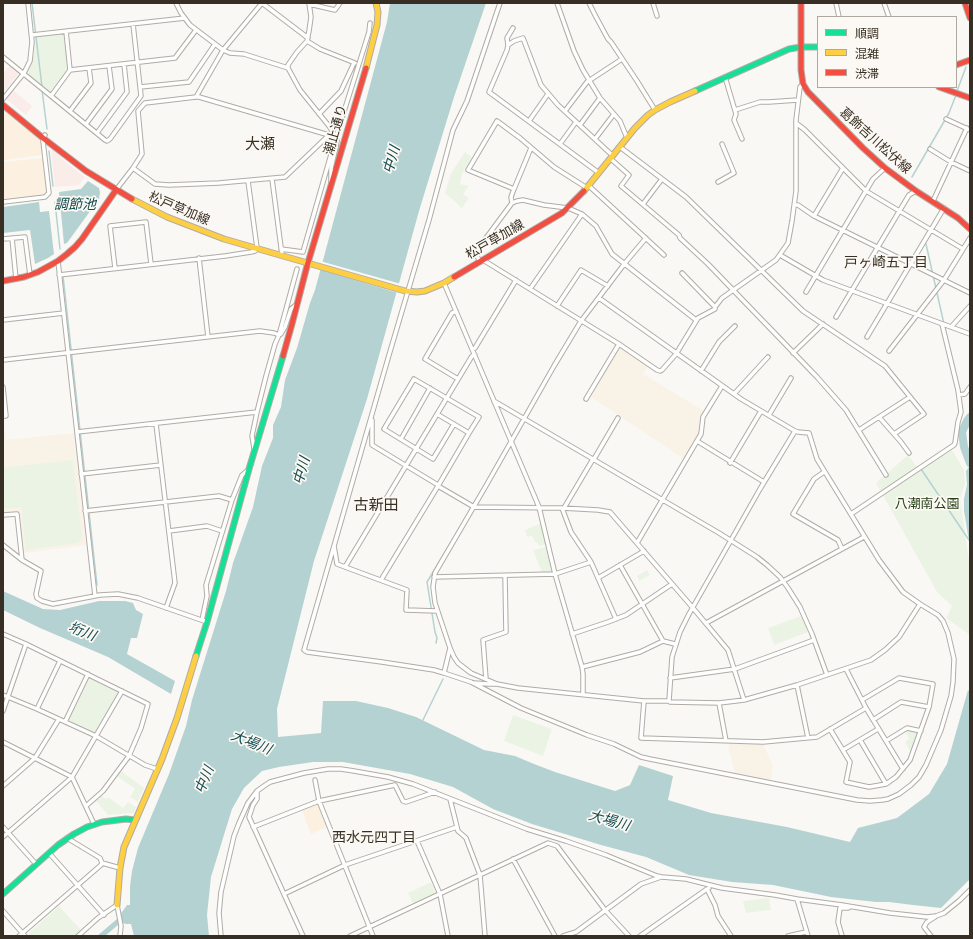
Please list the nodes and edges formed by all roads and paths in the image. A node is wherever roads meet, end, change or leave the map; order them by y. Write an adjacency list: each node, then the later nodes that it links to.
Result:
1 (28, 3): 25 (street)
2 (176, 3): 18 (street)
3 (262, 3): 26 (street); 31 (street)
4 (309, 3): 5 (street); 26 (street)
5 (340, 3)
6 (376, 3): 94 (street, 潮止通り)
7 (500, 3): 145 (street)
8 (557, 3): 46 (street)
9 (589, 3): 33 (street)
10 (653, 3): 15 (street)
11 (800, 3): 29 (street)
12 (836, 3): 16 (street)
13 (884, 3): 17 (street)
14 (965, 3): 19 (street)
15 (657, 16)
16 (839, 16)
17 (889, 16)
18 (185, 18): 21 (street); 23 (street)
19 (970, 18)
20 (370, 23): 38 (street)
21 (133, 24): 24 (street); 35 (street)
22 (513, 28): 28 (street)
23 (196, 30): 27 (street); 35 (street)
24 (66, 31): 25 (street); 43 (street)
25 (33, 35): 44 (street)
26 (307, 39): 36 (street); 42 (street)
27 (215, 44): 31 (street); 48 (street)
28 (508, 45): 50 (street); 65 (street)
29 (801, 46): 30 (street); 45 (street, 松戸草加線); 47 (street)
30 (817, 47)
31 (223, 50): 42 (street); 52 (street)
32 (3, 57): 44 (street)
33 (622, 59): 46 (street); 58 (street)
34 (970, 60): 39 (street)
35 (138, 63): 37 (street); 48 (street)
36 (354, 63): 38 (street); 62 (street)
37 (124, 64): 40 (street); 71 (street)
38 (359, 64): 73 (street)
39 (957, 65)
40 (109, 66): 41 (street); 68 (street)
41 (89, 68): 43 (street); 60 (street)
42 (288, 68): 62 (street)
43 (70, 70): 51 (street)
44 (24, 73): 51 (street); 55 (street)
45 (725, 77): 58 (street, 松戸草加線); 59 (street)
46 (589, 80): 53 (street); 61 (street)
47 (803, 84): 56 (street); 87 (street, 葛飾吉川松伏線)
48 (140, 87): 71 (street)
49 (943, 88): 54 (street)
50 (548, 94): 61 (street); 65 (street)
51 (51, 96): 60 (street)
52 (196, 97): 72 (street); 85 (street)
53 (600, 98): 63 (street); 69 (street)
54 (970, 98)
55 (3, 100): 74 (street, 松戸草加線)
56 (798, 100): 59 (street); 67 (street)
57 (3, 105): 74 (street, 松戸草加線)
58 (655, 110): 75 (street, 松戸草加線)
59 (735, 110): 77 (street)
60 (70, 111): 68 (street)
61 (565, 111): 66 (street)
62 (319, 114): 73 (street)
63 (614, 114): 75 (street); 76 (street)
64 (946, 119): 70 (street)
65 (529, 121): 78 (street)
66 (576, 122): 69 (street); 78 (street)
67 (796, 123): 86 (street); 104 (street)
68 (86, 124): 71 (street)
69 (580, 125): 76 (street)
70 (968, 129): 84 (street)
71 (97, 133)
72 (329, 135): 73 (street); 90 (street)
73 (335, 136): 94 (street); 120 (street)
74 (44, 137): 97 (street, 松戸草加線); 101 (street)
75 (627, 138): 80 (street, 松戸草加線)
76 (595, 139): 83 (street)
77 (742, 139)
78 (560, 144): 89 (street)
79 (722, 144): 93 (street)
80 (620, 147): 83 (street, 松戸草加線); 91 (street)
81 (532, 148): 95 (street); 96 (street); 96 (street)
82 (930, 150): 84 (street)
83 (612, 158): 89 (street, 松戸草加線); 103 (street)
84 (951, 162): 88 (street); 100 (street)
85 (133, 168): 92 (street); 97 (street)
86 (843, 168): 98 (street); 109 (street)
87 (885, 168): 98 (street); 99 (street, 葛飾吉川松伏線)
88 (970, 171)
89 (600, 173): 95 (street, 松戸草加線)
90 (272, 179): 92 (street); 120 (street)
91 (662, 179): 103 (street); 132 (street)
92 (248, 180): 117 (street)
93 (718, 182)
94 (332, 186): 126 (street, 潮止通り)
95 (588, 187): 105 (street, 松戸草加線); 114 (street)
96 (514, 189): 102 (street)
97 (116, 190): 117 (street, 松戸草加線); 124 (street)
98 (866, 191): 107 (street); 111 (street)
99 (916, 191): 100 (street, 葛飾吉川松伏線); 107 (street)
100 (933, 201): 106 (street, 葛飾吉川松伏線)
101 (3, 202)
102 (512, 203): 105 (street); 125 (street)
103 (643, 204): 144 (street)
104 (795, 205): 109 (street); 122 (street)
105 (568, 208): 108 (street); 125 (street, 松戸草加線)
106 (944, 208): 110 (street, 葛飾吉川松伏線); 112 (street)
107 (899, 211): 112 (street); 118 (street)
108 (582, 214): 127 (street); 143 (street)
109 (814, 216): 111 (street)
110 (970, 229)
111 (842, 230): 118 (street); 136 (street)
112 (930, 230): 119 (street); 129 (street)
113 (12, 238): 116 (street); 134 (street); 137 (street)
114 (646, 238): 121 (street); 127 (street)
115 (970, 238): 119 (street)
116 (3, 239)
117 (256, 248): 120 (street, 松戸草加線); 123 (street)
118 (878, 248): 129 (street); 146 (street)
119 (963, 249): 139 (street)
120 (282, 252): 126 (street, 松戸草加線)
121 (664, 255)
122 (780, 255): 132 (street); 136 (street)
123 (199, 258): 128 (street); 168 (street)
124 (58, 261): 134 (street); 135 (street)
125 (481, 261): 138 (street); 141 (street, 松戸草加線)
126 (310, 263): 145 (street, 松戸草加線); 151 (street, 潮止通り)
127 (625, 263): 142 (street); 160 (street)
128 (151, 264): 130 (street); 130 (street)
129 (911, 264): 139 (street); 150 (street)
130 (115, 268): 135 (street)
131 (297, 269): 167 (street)
132 (762, 270): 144 (street); 162 (street)
133 (682, 274): 154 (street)
134 (30, 275): 137 (street)
135 (59, 275): 156 (street)
136 (815, 276): 146 (street); 147 (street)
137 (16, 279): 140 (street)
138 (516, 280): 143 (street); 171 (street)
139 (944, 280): 148 (street); 157 (street)
140 (3, 281)
141 (444, 283): 145 (street, 松戸草加線); 155 (street)
142 (608, 286): 149 (street); 152 (street)
143 (530, 289): 152 (street)
144 (733, 290): 154 (street); 174 (street)
145 (407, 291): 198 (street)
146 (852, 291): 150 (street); 158 (street)
147 (806, 292)
148 (970, 293)
149 (598, 298): 161 (street); 175 (street)
150 (887, 303): 157 (street); 169 (street)
151 (296, 305): 167 (street); 212 (street, 潮止通り)
152 (557, 306): 161 (street)
153 (970, 306): 165 (street)
154 (714, 308): 160 (street)
155 (456, 311): 171 (street); 181 (street)
156 (64, 313): 159 (street); 173 (street)
157 (917, 315): 163 (street); 172 (street)
158 (836, 317)
159 (3, 320)
160 (696, 320): 175 (street)
161 (582, 321): 170 (street); 200 (street)
162 (823, 324): 174 (street); 188 (street)
163 (942, 324): 165 (street); 187 (street)
164 (735, 326): 179 (street)
165 (951, 327): 166 (street)
166 (970, 334)
167 (279, 335): 168 (street); 193 (street)
168 (208, 337): 173 (street)
169 (866, 337)
170 (618, 344): 175 (street); 190 (street)
171 (473, 349): 176 (street)
172 (889, 351)
173 (71, 353): 178 (street); 205 (street)
174 (793, 353): 203 (street)
175 (676, 354): 179 (street)
176 (475, 355): 181 (street); 191 (street)
177 (768, 357): 186 (street)
178 (3, 360)
179 (701, 372): 182 (street)
180 (791, 378): 195 (street)
181 (458, 379): 189 (street)
182 (722, 386): 186 (street); 209 (street)
183 (3, 387): 196 (street)
184 (970, 387): 187 (street)
185 (430, 388): 189 (street); 208 (street); 208 (street)
186 (734, 394): 192 (street)
187 (959, 395): 231 (street)
188 (910, 397): 197 (street); 207 (street)
189 (447, 398): 194 (street); 206 (street)
190 (586, 400)
191 (494, 401): 200 (street); 210 (street)
192 (761, 411): 195 (street); 215 (street)
193 (257, 412): 201 (street); 212 (street)
194 (437, 414): 202 (street); 211 (street)
195 (769, 415): 204 (street)
196 (3, 416)
197 (879, 417): 203 (street); 207 (street)
198 (371, 418): 217 (street); 239 (street)
199 (618, 418): 214 (street)
200 (525, 419): 210 (street); 214 (street)
201 (156, 424): 205 (street); 216 (street)
202 (454, 424): 206 (street); 211 (street)
203 (859, 430): 221 (street)
204 (794, 431): 219 (street); 222 (street)
205 (77, 432): 220 (street)
206 (469, 433): 223 (street)
207 (894, 434): 213 (street)
208 (400, 439): 211 (street)
209 (697, 441): 215 (street); 225 (street)
210 (512, 442): 227 (street); 228 (street)
211 (416, 449): 217 (street)
212 (255, 451): 218 (street, 潮止通り)
213 (909, 453)
214 (594, 459): 225 (street); 229 (street)
215 (730, 463): 222 (street)
216 (161, 465): 220 (street); 226 (street)
217 (406, 466): 223 (street); 245 (street)
218 (249, 469): 224 (street); 260 (street, 潮止通り)
219 (824, 472): 231 (street); 240 (street)
220 (81, 474): 230 (street)
221 (886, 475)
222 (764, 482): 236 (street)
223 (438, 486): 227 (street); 250 (street)
224 (232, 500): 226 (street); 234 (street)
225 (663, 500): 236 (street); 237 (street)
226 (165, 502): 230 (street); 233 (street)
227 (474, 506): 228 (street); 248 (street)
228 (539, 507): 229 (street); 246 (street)
229 (563, 508): 237 (street); 243 (street)
230 (85, 511): 253 (street)
231 (851, 514): 235 (street)
232 (3, 515): 242 (street)
233 (169, 531): 234 (street); 256 (street)
234 (222, 531): 260 (street)
235 (864, 537): 240 (street); 255 (street)
236 (731, 541): 251 (street); 257 (street)
237 (637, 543): 241 (street)
238 (3, 545): 242 (street)
239 (334, 545): 245 (street); 273 (street)
240 (842, 549): 251 (street)
241 (644, 551): 244 (street); 252 (street)
242 (22, 560): 253 (street)
243 (591, 562): 246 (street); 249 (street)
244 (620, 565): 249 (street); 254 (street)
245 (345, 567): 250 (street)
246 (556, 574): 247 (street); 263 (street)
247 (505, 576): 248 (street); 277 (street)
248 (434, 577): 258 (street)
249 (598, 578): 259 (street)
250 (381, 580): 258 (street)
251 (783, 581): 261 (street); 264 (street)
252 (672, 584): 254 (street); 257 (street)
253 (95, 596): 256 (street)
254 (643, 604): 259 (street); 265 (street)
255 (920, 604): 272 (street); 278 (street)
256 (166, 608): 260 (street)
257 (693, 608): 261 (street); 267 (street)
258 (437, 611): 268 (street)
259 (616, 619): 263 (street)
260 (205, 621): 309 (street, 潮止通り)
261 (706, 623): 271 (street)
262 (3, 634): 266 (street)
263 (572, 634): 270 (street)
264 (814, 640): 271 (street); 275 (street)
265 (663, 641): 267 (street); 270 (street)
266 (26, 644): 269 (street); 284 (street)
267 (675, 644): 276 (street)
268 (450, 648): 273 (street); 277 (street)
269 (60, 661): 274 (street); 292 (street)
270 (582, 667): 282 (street)
271 (735, 669): 276 (street); 285 (street)
272 (846, 669): 275 (street); 286 (street)
273 (444, 672): 278 (street)
274 (88, 674): 281 (street); 296 (street)
275 (827, 676): 280 (street)
276 (670, 678): 288 (street)
277 (486, 679): 279 (street)
278 (471, 682): 279 (street)
279 (497, 684): 282 (street)
280 (797, 685): 285 (street); 301 (street)
281 (122, 691): 300 (street); 307 (street)
282 (583, 694): 287 (street)
283 (3, 695): 284 (street)
284 (8, 697): 292 (street); 293 (street)
285 (744, 700): 289 (street)
286 (862, 700): 290 (street); 291 (street)
287 (644, 701): 288 (street); 303 (street)
288 (669, 701): 289 (street)
289 (719, 703): 303 (street)
290 (929, 707): 295 (street); 299 (street)
291 (866, 708): 295 (street); 297 (street)
292 (37, 709): 294 (street)
293 (3, 711)
294 (59, 719): 296 (street); 308 (street)
295 (873, 720): 298 (street)
296 (65, 722): 300 (street)
297 (830, 729): 301 (street); 306 (street)
298 (878, 729): 302 (street); 304 (street)
299 (921, 731): 304 (street); 310 (street)
300 (96, 736): 307 (street); 311 (street)
301 (808, 738): 303 (street)
302 (860, 740): 306 (street); 313 (street)
303 (726, 741)
304 (886, 741): 310 (street)
305 (3, 742): 308 (street)
306 (843, 750): 313 (street)
307 (129, 756): 309 (street); 319 (street)
308 (35, 758): 311 (street); 314 (street)
309 (157, 769): 320 (street, 潮止通り)
310 (903, 769): 313 (street)
311 (72, 777): 319 (street); 325 (street)
312 (314, 780): 318 (street)
313 (886, 784)
314 (3, 786)
315 (257, 791): 316 (street); 323 (street); 356 (street)
316 (435, 792): 317 (street); 318 (street)
317 (450, 798): 324 (street); 336 (street)
318 (319, 801): 323 (street); 333 (street)
319 (86, 806): 321 (street)
320 (135, 820): 321 (street); 334 (street, 潮止通り)
321 (94, 824): 327 (street)
322 (3, 827): 325 (street)
323 (253, 827): 342 (street)
324 (457, 827): 328 (street); 335 (street)
325 (8, 833): 326 (street); 332 (street)
326 (3, 837)
327 (67, 838): 329 (street); 331 (street)
328 (417, 841): 333 (street); 343 (street)
329 (49, 853): 332 (street); 337 (street)
330 (513, 859): 335 (street); 347 (street); 362 (street)
331 (102, 863): 334 (street); 337 (street)
332 (36, 864): 341 (street)
333 (345, 865): 342 (street); 351 (street)
334 (120, 868): 345 (street, 潮止通り)
335 (480, 876): 343 (street); 361 (street)
336 (662, 877): 338 (street); 347 (street)
337 (78, 885): 349 (street); 353 (street)
338 (710, 886): 339 (street); 344 (street)
339 (707, 889): 365 (street); 366 (street)
340 (970, 890): 350 (street)
341 (3, 894)
342 (284, 894): 357 (street)
343 (440, 894): 351 (street); 360 (street)
344 (797, 899): 346 (street); 352 (street)
345 (117, 905): 349 (street); 355 (street)
346 (851, 906): 350 (street); 368 (street)
347 (605, 910): 363 (street); 364 (street)
348 (3, 911): 353 (street)
349 (104, 915): 354 (street)
350 (936, 916): 369 (street)
351 (369, 927): 358 (street); 359 (street)
352 (807, 934): 367 (street)
353 (22, 935)
354 (78, 936)
355 (120, 936)
356 (221, 936)
357 (304, 936)
358 (350, 936)
359 (373, 936)
360 (448, 936)
361 (485, 936)
362 (555, 936)
363 (563, 936)
364 (629, 936)
365 (640, 936)
366 (731, 936)
367 (788, 936)
368 (842, 936)
369 (931, 936)

